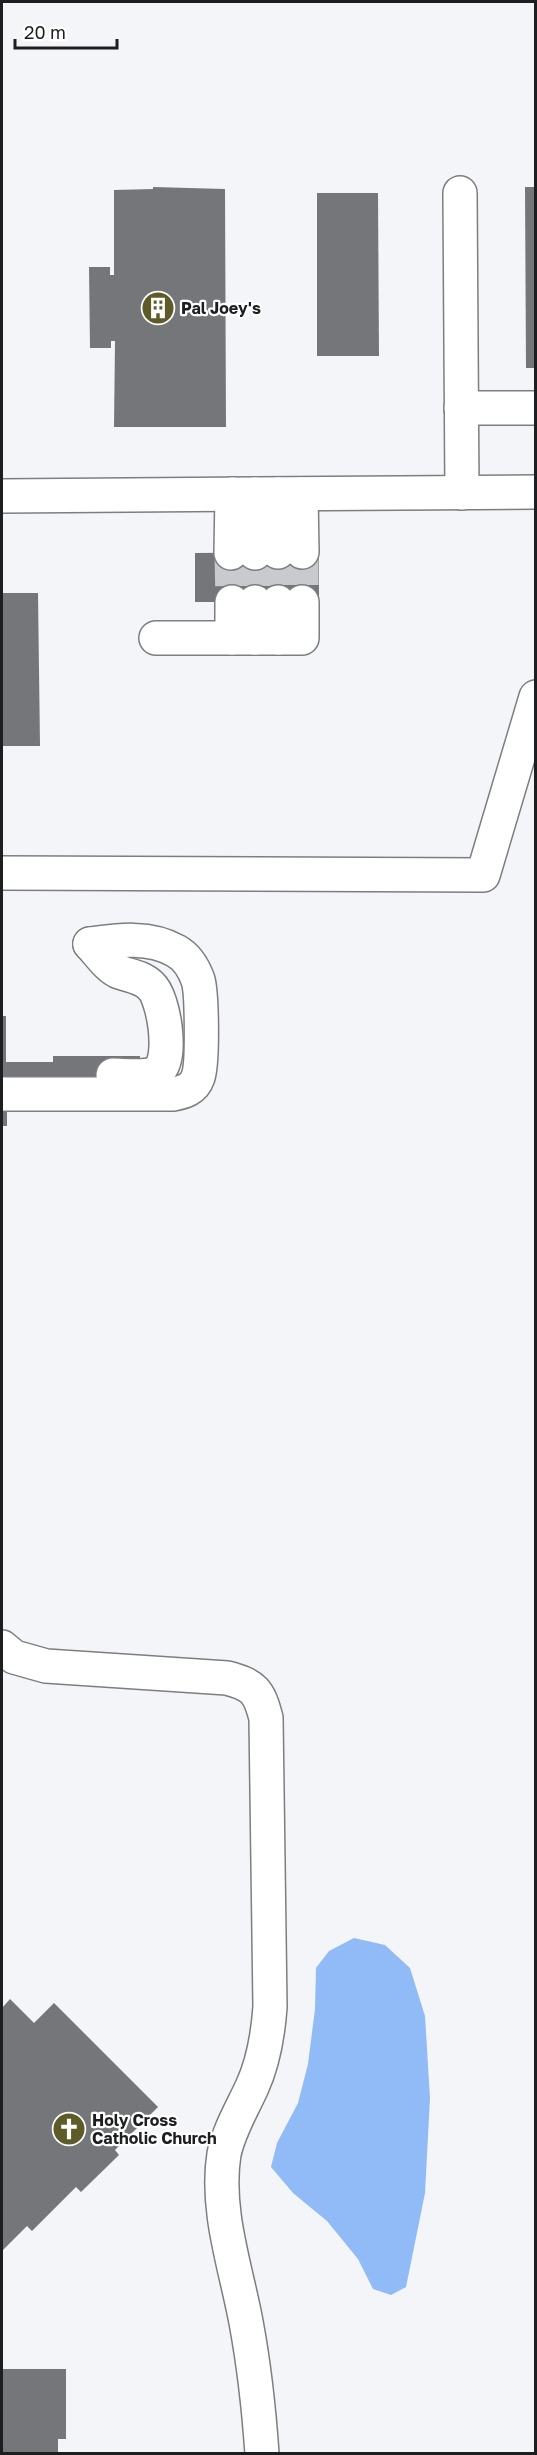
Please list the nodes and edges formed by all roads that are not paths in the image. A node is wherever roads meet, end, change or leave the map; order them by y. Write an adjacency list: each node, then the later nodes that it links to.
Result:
1 (459, 193): 2 (lane)
2 (461, 408): 3 (lane); 5 (lane)
3 (536, 408)
4 (536, 492): 5 (lane)
5 (462, 493): 6 (lane)
6 (267, 494): 6 (lane); 7 (lane)
7 (2, 496)
8 (156, 638): 9 (lane)
9 (255, 638): 9 (lane)
10 (536, 697): 11 (lane)
11 (2, 873)
12 (2, 1073): 13 (lane)
13 (2, 1094)
14 (2, 1647): 15 (lane)
15 (262, 2454)

